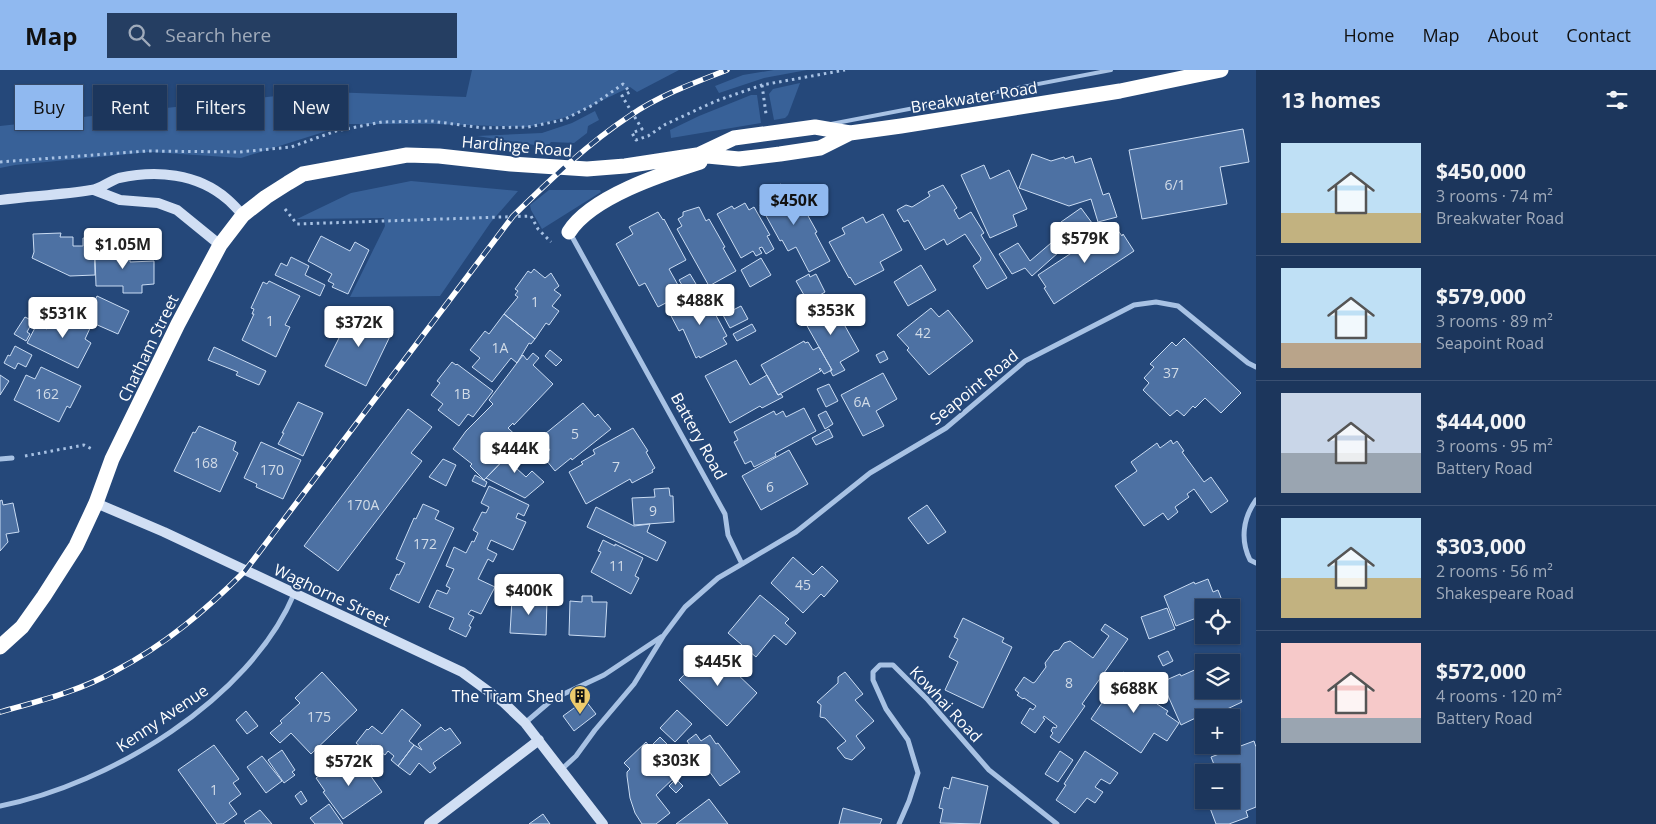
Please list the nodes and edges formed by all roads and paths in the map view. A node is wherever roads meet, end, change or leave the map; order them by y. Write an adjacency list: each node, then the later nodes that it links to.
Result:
1 (845, 70): 4 (path)
2 (1111, 70): 6 (lane)
3 (1221, 70): 7 (highway, Breakwater Road)
4 (762, 85): 5 (path); 10 (path)
5 (768, 122)
6 (814, 127): 7 (highway, Breakwater Road); 8 (highway, Breakwater Road)
7 (850, 132): 9 (highway, Breakwater Road)
8 (697, 155): 9 (highway, Breakwater Road); 12 (highway, Hardinge Road)
9 (716, 157): 15 (highway)
10 (0, 162)
11 (94, 190): 13 (street); 14 (street); 16 (street)
12 (271, 193): 14 (highway, Hardinge Road); 15 (path)
13 (0, 200)
14 (243, 215): 16 (highway, Chatham Street)
15 (569, 232): 24 (street, Battery Road)
16 (220, 245): 20 (highway, Chatham Street)
17 (1256, 367): 24 (street, Seapoint Road)
18 (12, 458): 19 (street); 20 (path)
19 (0, 459)
20 (112, 460): 22 (highway, Chatham Street)
21 (1256, 500): 23 (street)
22 (96, 503): 25 (street, Waghorne Street); 27 (highway, Chatham Street)
23 (1256, 563)
24 (742, 564): 26 (street)
25 (294, 594): 28 (street, Waghorne Street); 31 (street, Kenny Avenue)
26 (664, 635): 28 (street); 30 (street)
27 (0, 647)
28 (525, 723): 29 (street, Waghorne Street)
29 (539, 740): 30 (street, Waghorne Street); 32 (street)
30 (562, 770): 33 (street, Waghorne Street)
31 (0, 806)
32 (429, 824)
33 (603, 824)
34 (899, 824): 35 (street, Kowhai Road)
35 (1056, 824)

